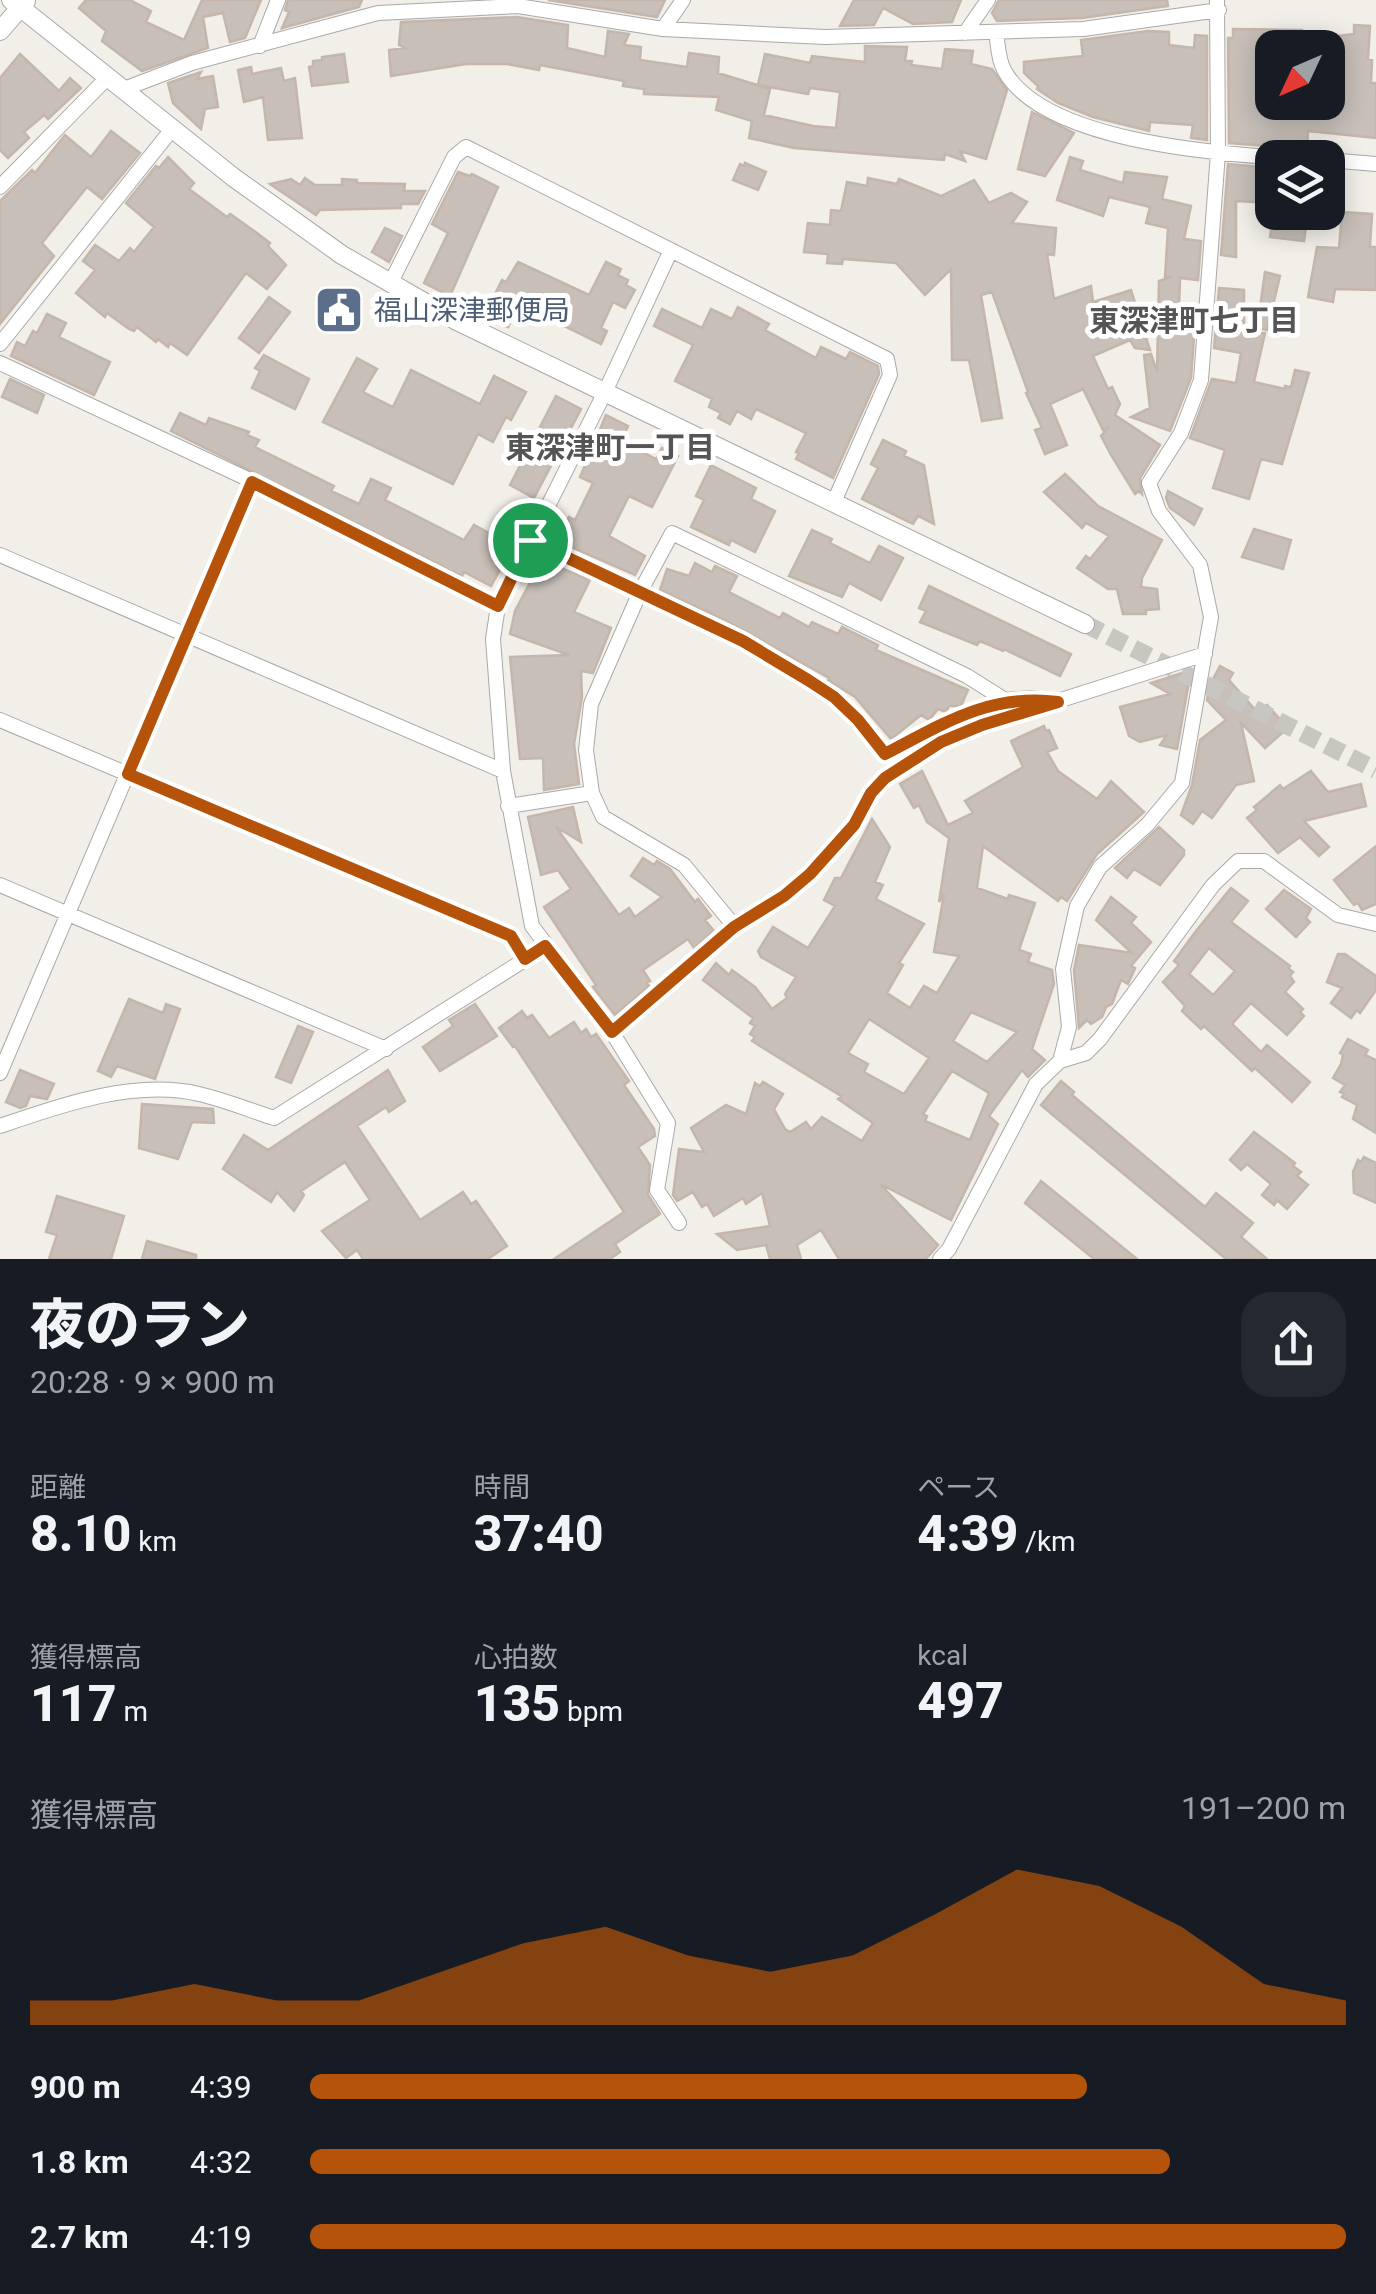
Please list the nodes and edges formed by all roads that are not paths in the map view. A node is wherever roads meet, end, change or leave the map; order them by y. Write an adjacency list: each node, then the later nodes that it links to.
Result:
1 (278, 0): 10 (street)
2 (683, 0): 6 (street)
3 (988, 0): 9 (street)
4 (20, 2): 7 (street); 11 (street)
5 (1218, 5): 8 (street); 14 (street)
6 (663, 29): 9 (street); 10 (street)
7 (0, 32)
8 (996, 32): 9 (street); 14 (street)
9 (964, 33)
10 (260, 46): 12 (street)
11 (107, 78): 12 (street); 18 (street)
12 (124, 89): 13 (street)
13 (173, 128): 20 (street); 21 (street)
14 (1218, 153): 15 (street); 32 (street)
15 (1255, 156)
16 (1345, 161): 17 (street)
17 (1376, 164)
18 (0, 187)
19 (672, 250): 20 (street); 23 (street); 25 (street)
20 (390, 284): 23 (street)
21 (0, 344)
22 (0, 363): 24 (street)
23 (605, 392): 25 (street); 26 (street)
24 (252, 482): 29 (street); 31 (street)
25 (832, 504): 30 (street)
26 (530, 540): 28 (street); 29 (street)
27 (0, 555): 31 (street)
28 (640, 592): 33 (street); 33 (street); 38 (street)
29 (498, 606): 36 (street)
30 (1086, 624)
31 (189, 634): 36 (street); 37 (street)
32 (1205, 654): 34 (street); 49 (street)
33 (1006, 700): 34 (street)
34 (1058, 702): 43 (street)
35 (0, 720): 37 (street)
36 (503, 771): 39 (street)
37 (128, 774): 41 (street); 45 (street)
38 (592, 793): 39 (street); 43 (street)
39 (508, 806): 44 (street)
40 (0, 885): 41 (street)
41 (67, 914): 47 (street); 48 (street)
42 (1376, 924): 49 (street)
43 (734, 927): 46 (street)
44 (545, 946): 45 (street); 46 (street)
45 (525, 959): 48 (street)
46 (612, 1032): 52 (street)
47 (5, 1048): 50 (street)
48 (386, 1049): 51 (street)
49 (1060, 1061): 53 (street)
50 (0, 1073)
51 (0, 1126)
52 (679, 1223)
53 (940, 1259)

